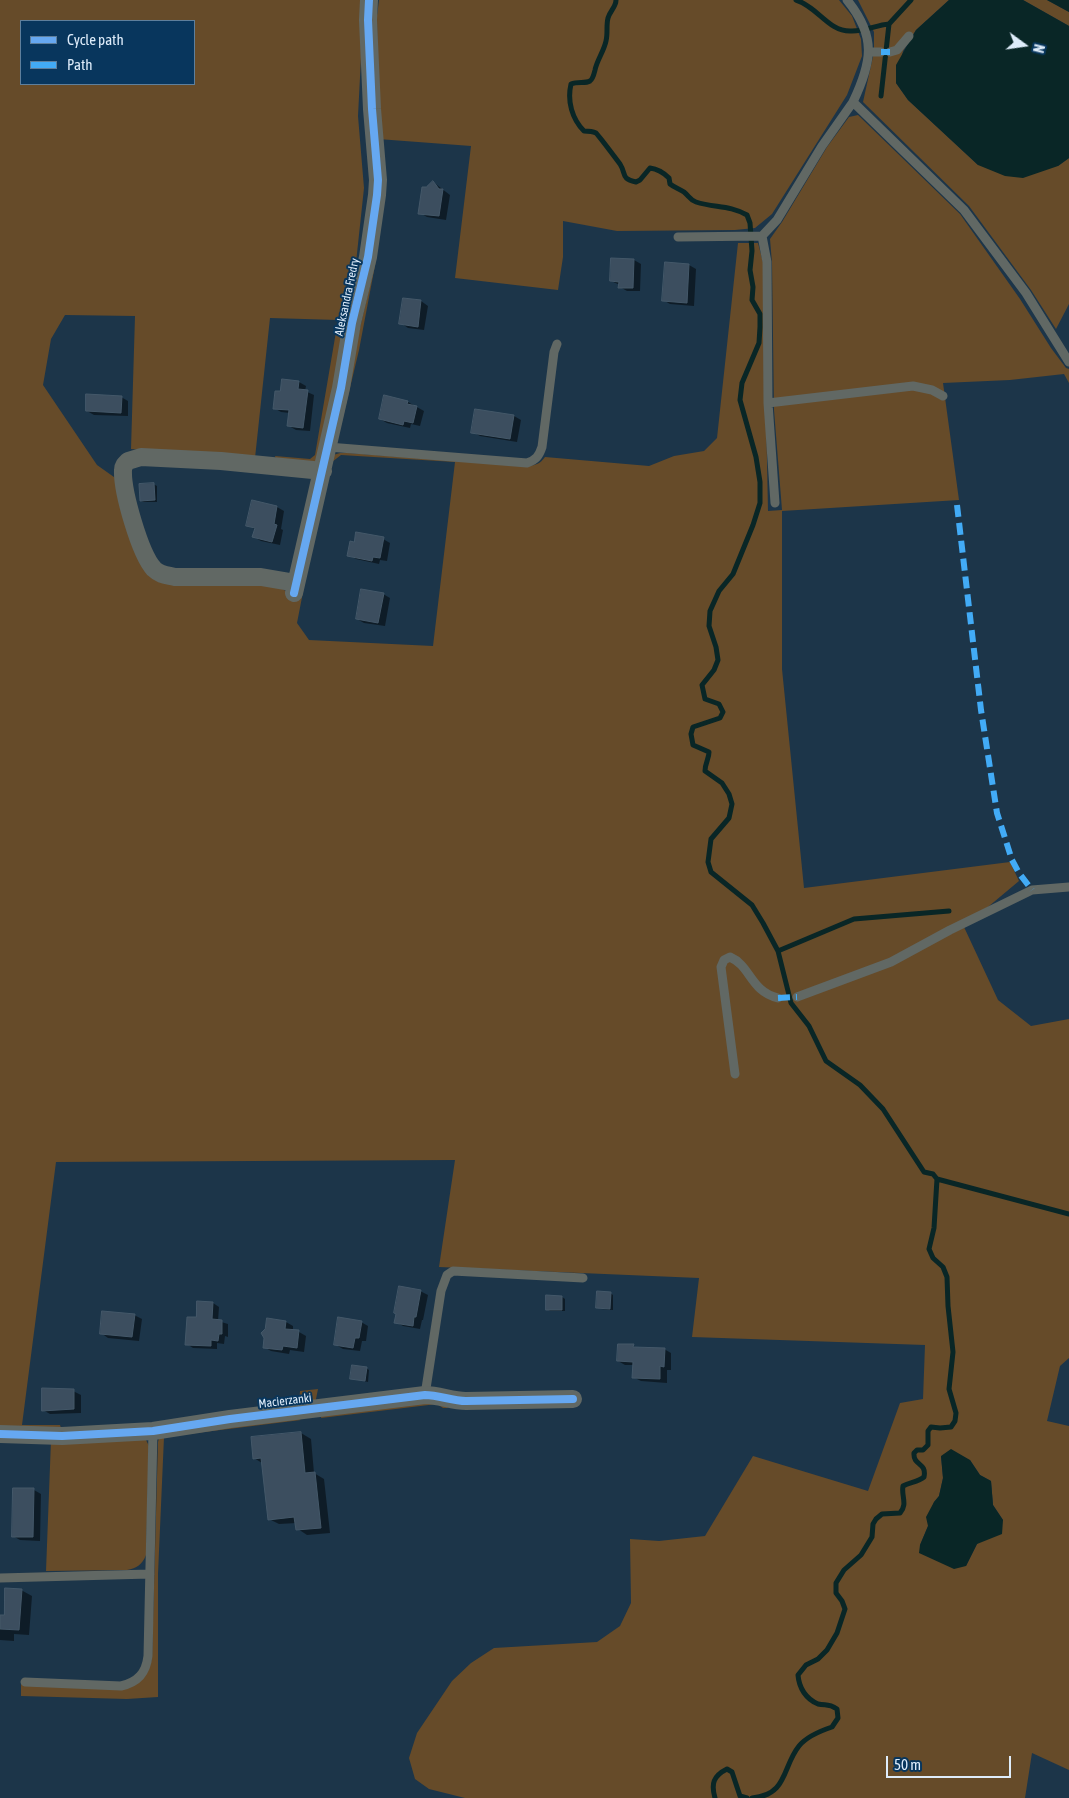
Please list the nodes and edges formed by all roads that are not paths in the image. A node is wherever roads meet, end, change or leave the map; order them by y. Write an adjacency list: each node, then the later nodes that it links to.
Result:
1 (370, 0): 12 (street, Aleksandra Fredry)
2 (847, 0): 4 (lane)
3 (909, 36): 4 (lane)
4 (870, 52): 5 (lane)
5 (853, 102): 6 (lane); 9 (lane)
6 (758, 236): 7 (lane); 11 (lane)
7 (678, 237)
8 (557, 344): 12 (lane)
9 (1069, 362)
10 (944, 396): 11 (lane)
11 (768, 404): 14 (lane)
12 (328, 447): 13 (street, Aleksandra Fredry)
13 (323, 471): 13 (street, Aleksandra Fredry)
14 (775, 503)
15 (1069, 887): 16 (lane)
16 (797, 997)
17 (778, 998): 18 (lane)
18 (735, 1074)
19 (583, 1278): 20 (lane)
20 (425, 1396): 21 (street, Macierzanki); 22 (street, Macierzanki)
21 (573, 1399)
22 (153, 1431): 23 (street, Macierzanki); 24 (lane)
23 (0, 1434)
24 (150, 1574): 25 (lane); 26 (lane)
25 (0, 1578)
26 (24, 1682)

